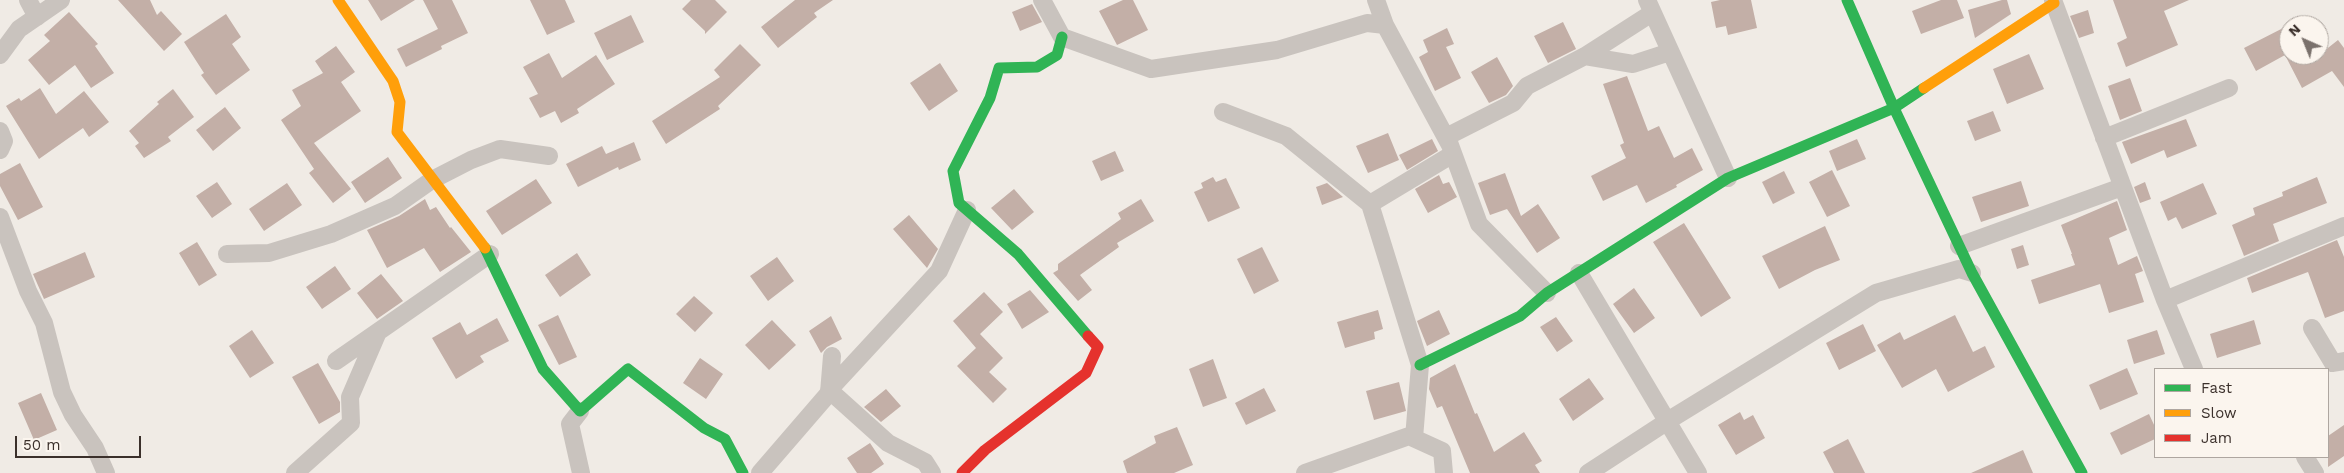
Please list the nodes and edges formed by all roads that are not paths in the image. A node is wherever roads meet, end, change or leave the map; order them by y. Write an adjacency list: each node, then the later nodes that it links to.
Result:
1 (28, 0): 9 (street)
2 (61, 0): 9 (street)
3 (338, 0): 25 (street)
4 (1042, 0): 11 (street)
5 (1376, 0): 10 (street)
6 (1847, 0): 16 (street)
7 (2053, 1): 16 (street); 20 (street)
8 (1650, 7): 12 (street); 14 (street)
9 (37, 17): 13 (street)
10 (1385, 25): 11 (street); 19 (street)
11 (1062, 37): 28 (street)
12 (1670, 52): 14 (street); 24 (street)
13 (0, 55)
14 (1585, 56): 19 (street)
15 (2229, 88): 20 (street)
16 (1894, 108): 24 (street); 31 (street)
17 (1223, 112): 27 (street)
18 (0, 131): 21 (street)
19 (1446, 137): 22 (street)
20 (2104, 138): 26 (street)
21 (0, 150)
22 (1453, 154): 27 (street); 36 (street)
23 (549, 156): 25 (street)
24 (1728, 178): 34 (street)
25 (432, 180): 32 (street); 33 (street)
26 (2122, 187): 31 (street); 37 (street)
27 (1370, 204): 43 (street)
28 (967, 210): 45 (street); 56 (street)
29 (0, 217): 50 (street)
30 (2344, 226): 37 (street)
31 (1959, 246): 35 (street)
32 (227, 254)
33 (490, 254): 39 (street); 46 (street)
34 (1579, 272): 36 (street); 47 (street)
35 (1972, 273): 47 (street); 61 (street)
36 (1547, 293): 43 (street)
37 (2165, 300): 44 (street)
38 (2312, 328): 42 (street)
39 (378, 332): 41 (street); 51 (street)
40 (832, 356): 45 (street)
41 (336, 361)
42 (2344, 361)
43 (1420, 365): 48 (street)
44 (2194, 368)
45 (829, 390): 54 (street); 55 (street)
46 (580, 411): 52 (street); 53 (street)
47 (1667, 421): 59 (street); 60 (street)
48 (1414, 438): 57 (street); 58 (street)
49 (2307, 458): 62 (street)
50 (106, 473)
51 (295, 473)
52 (581, 473)
53 (743, 473)
54 (760, 473)
55 (932, 473)
56 (962, 473)
57 (1305, 473)
58 (1444, 473)
59 (1588, 473)
60 (1698, 473)
61 (2081, 473)
62 (2315, 473)

